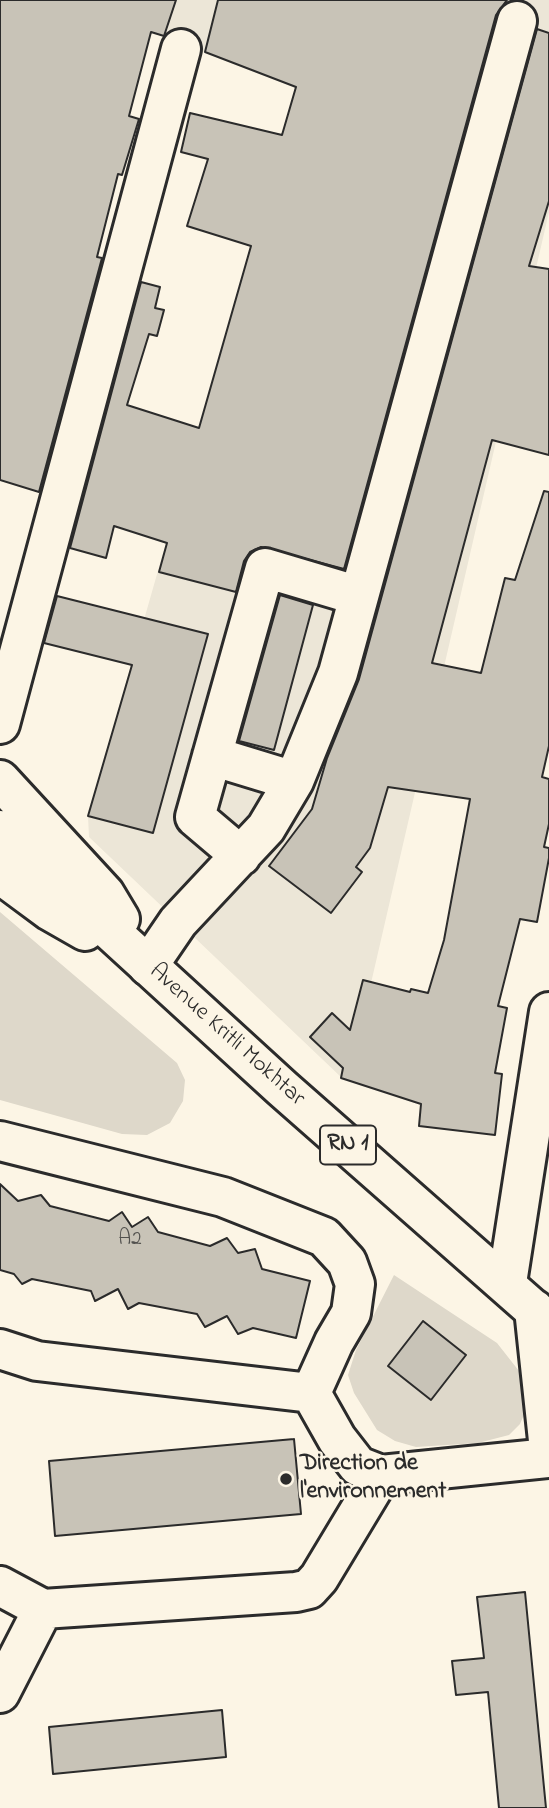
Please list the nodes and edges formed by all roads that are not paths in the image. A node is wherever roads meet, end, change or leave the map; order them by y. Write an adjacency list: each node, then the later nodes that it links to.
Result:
1 (517, 22): 3 (street)
2 (181, 49): 4 (street)
3 (359, 596): 5 (street); 7 (street)
4 (0, 724)
5 (212, 757): 7 (street); 9 (street)
6 (0, 780): 11 (street, RN 1)
7 (294, 781): 9 (street)
8 (0, 830): 11 (street, Avenue Kritli Mokhtar / RN 1)
9 (240, 856): 11 (street)
10 (0, 874): 11 (street, RN 1)
11 (148, 966): 15 (street, Avenue Kritli Mokhtar / RN 1)
12 (549, 1012): 13 (street)
13 (541, 1118): 15 (street)
14 (0, 1141): 17 (street)
15 (530, 1305): 18 (street)
16 (0, 1349): 17 (street)
17 (312, 1393): 20 (street)
18 (549, 1450)
19 (549, 1458): 20 (street)
20 (382, 1475): 22 (street)
21 (0, 1586): 22 (street)
22 (43, 1609): 23 (street)
23 (0, 1693)

